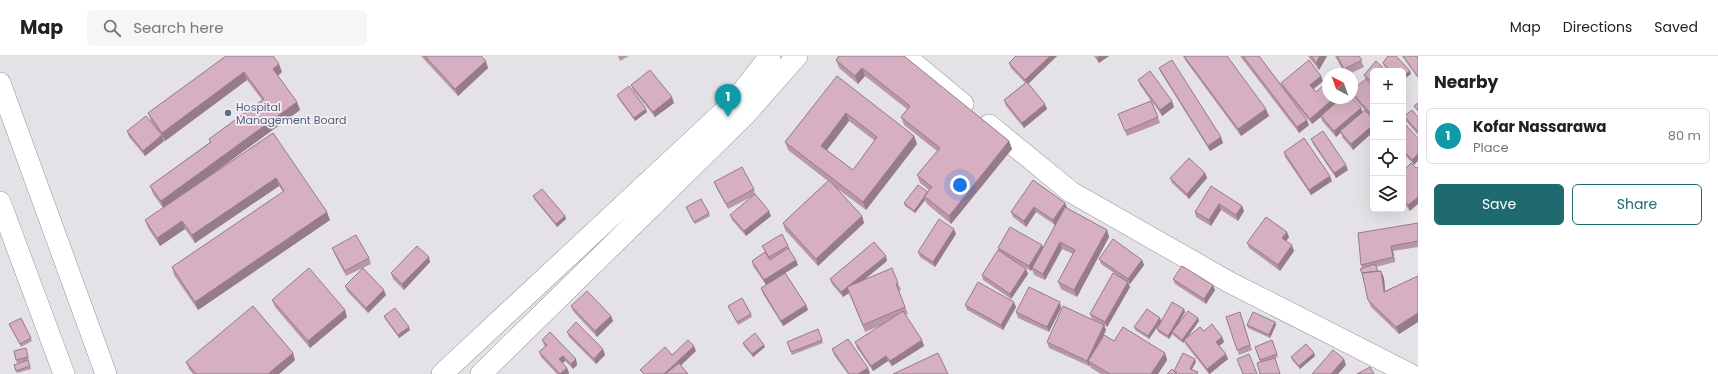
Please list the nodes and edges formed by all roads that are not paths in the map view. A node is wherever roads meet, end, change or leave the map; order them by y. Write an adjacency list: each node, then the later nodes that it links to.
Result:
1 (770, 56): 9 (street)
2 (796, 56): 10 (street)
3 (905, 56): 11 (street)
4 (0, 83): 8 (street)
5 (0, 202): 7 (street)
6 (1418, 368): 11 (street)
7 (64, 374)
8 (106, 374)
9 (442, 374)
10 (481, 374)
11 (1410, 374)

